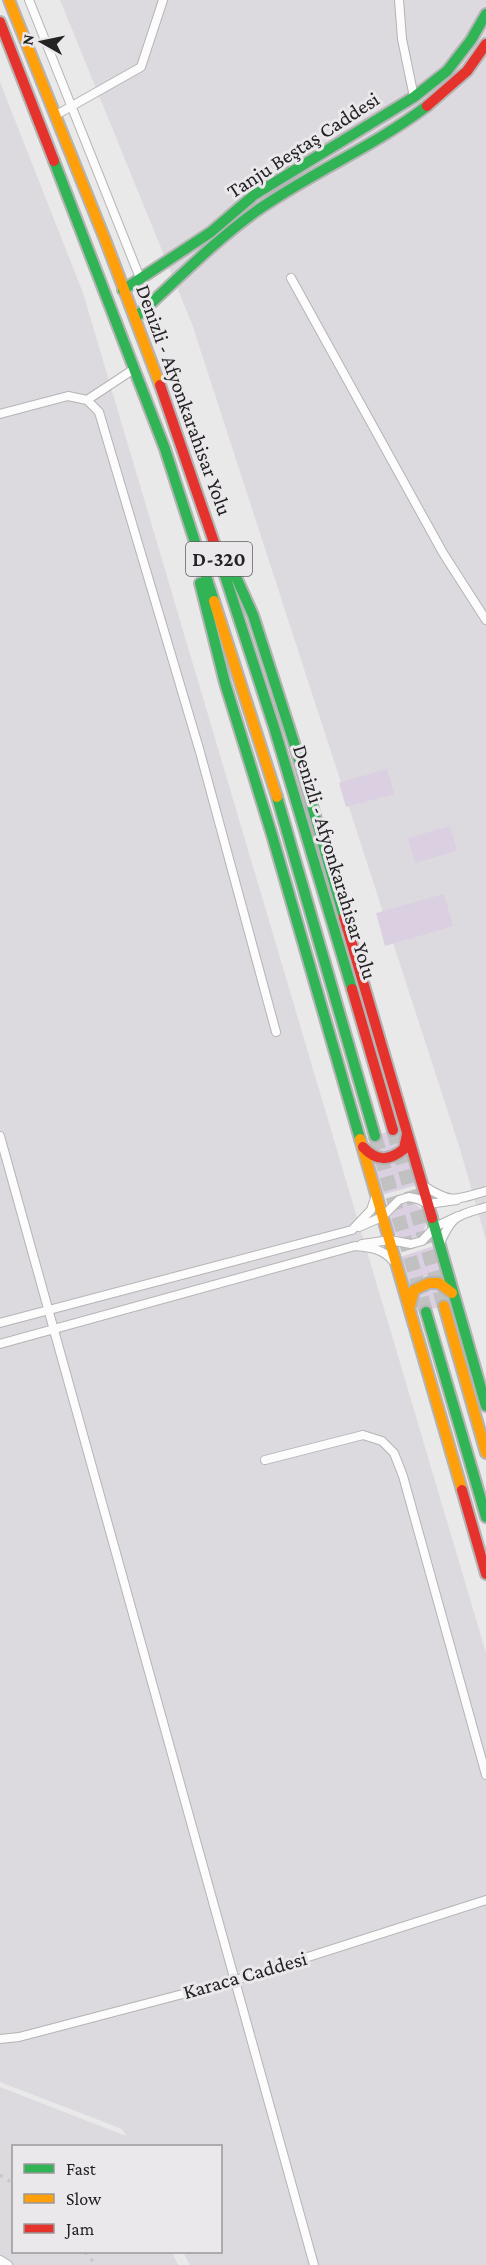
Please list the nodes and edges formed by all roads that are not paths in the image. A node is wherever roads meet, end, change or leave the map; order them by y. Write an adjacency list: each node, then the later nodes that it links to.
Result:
1 (9, 0): 11 (main road, Denizli - Afyonkarahisar Yolu / D-320)
2 (29, 0): 9 (street)
3 (163, 0): 9 (street)
4 (399, 0): 8 (street)
5 (486, 14): 8 (main road, Tanju Beştaş Caddesi)
6 (0, 22): 16 (main road, D-320)
7 (486, 44): 10 (main road, Tanju Beştaş Caddesi)
8 (414, 97): 10 (main road); 12 (main road, Tanju Beştaş Caddesi)
9 (73, 106): 11 (street); 12 (street)
10 (422, 111): 15 (main road, Tanju Beştaş Caddesi)
11 (56, 116): 14 (main road, Denizli - Afyonkarahisar Yolu / D-320)
12 (140, 278): 14 (main road, Tanju Beştaş Caddesi)
13 (291, 278): 21 (street)
14 (123, 290): 15 (main road, Denizli - Afyonkarahisar Yolu / D-320)
15 (135, 318): 19 (main road, Denizli - Afyonkarahisar Yolu / D-320)
16 (134, 369): 17 (street); 20 (main road, D-320)
17 (87, 400): 18 (street); 23 (street)
18 (0, 414)
19 (197, 490): 24 (main road); 25 (main road, Denizli - Afyonkarahisar Yolu / D-320)
20 (179, 494): 26 (main road, D-320); 28 (main road)
21 (482, 604): 22 (street)
22 (486, 620)
23 (276, 1032)
24 (407, 1129): 28 (main road); 29 (main road)
25 (393, 1130)
26 (375, 1136)
27 (0, 1137): 45 (street)
28 (362, 1145): 31 (main road)
29 (423, 1185): 32 (street); 33 (main road)
30 (486, 1191): 32 (street)
31 (376, 1194): 36 (main road); 38 (street)
32 (457, 1200): 33 (street)
33 (428, 1204): 36 (street); 37 (main road)
34 (486, 1207): 35 (street)
35 (458, 1216): 37 (street); 40 (street)
36 (382, 1217): 38 (street); 39 (main road)
37 (435, 1227): 39 (street); 40 (main road)
38 (352, 1230): 45 (street)
39 (390, 1240): 41 (street); 42 (main road)
40 (439, 1244): 43 (main road)
41 (355, 1246): 42 (street); 49 (street)
42 (397, 1265): 46 (main road)
43 (454, 1295): 46 (main road); 51 (main road)
44 (444, 1306): 52 (main road)
45 (49, 1310): 48 (street); 49 (street)
46 (410, 1310): 55 (main road)
47 (426, 1312): 54 (main road)
48 (0, 1323)
49 (53, 1328): 50 (street); 58 (street)
50 (0, 1344)
51 (486, 1406)
52 (486, 1453)
53 (265, 1460): 56 (street)
54 (486, 1517)
55 (486, 1574)
56 (486, 1775)
57 (486, 1899): 58 (street, Karaca Caddesi)
58 (236, 1980): 59 (street, Karaca Caddesi); 62 (street)
59 (0, 2039)
60 (0, 2260): 61 (street)
61 (8, 2265)
62 (314, 2265)

